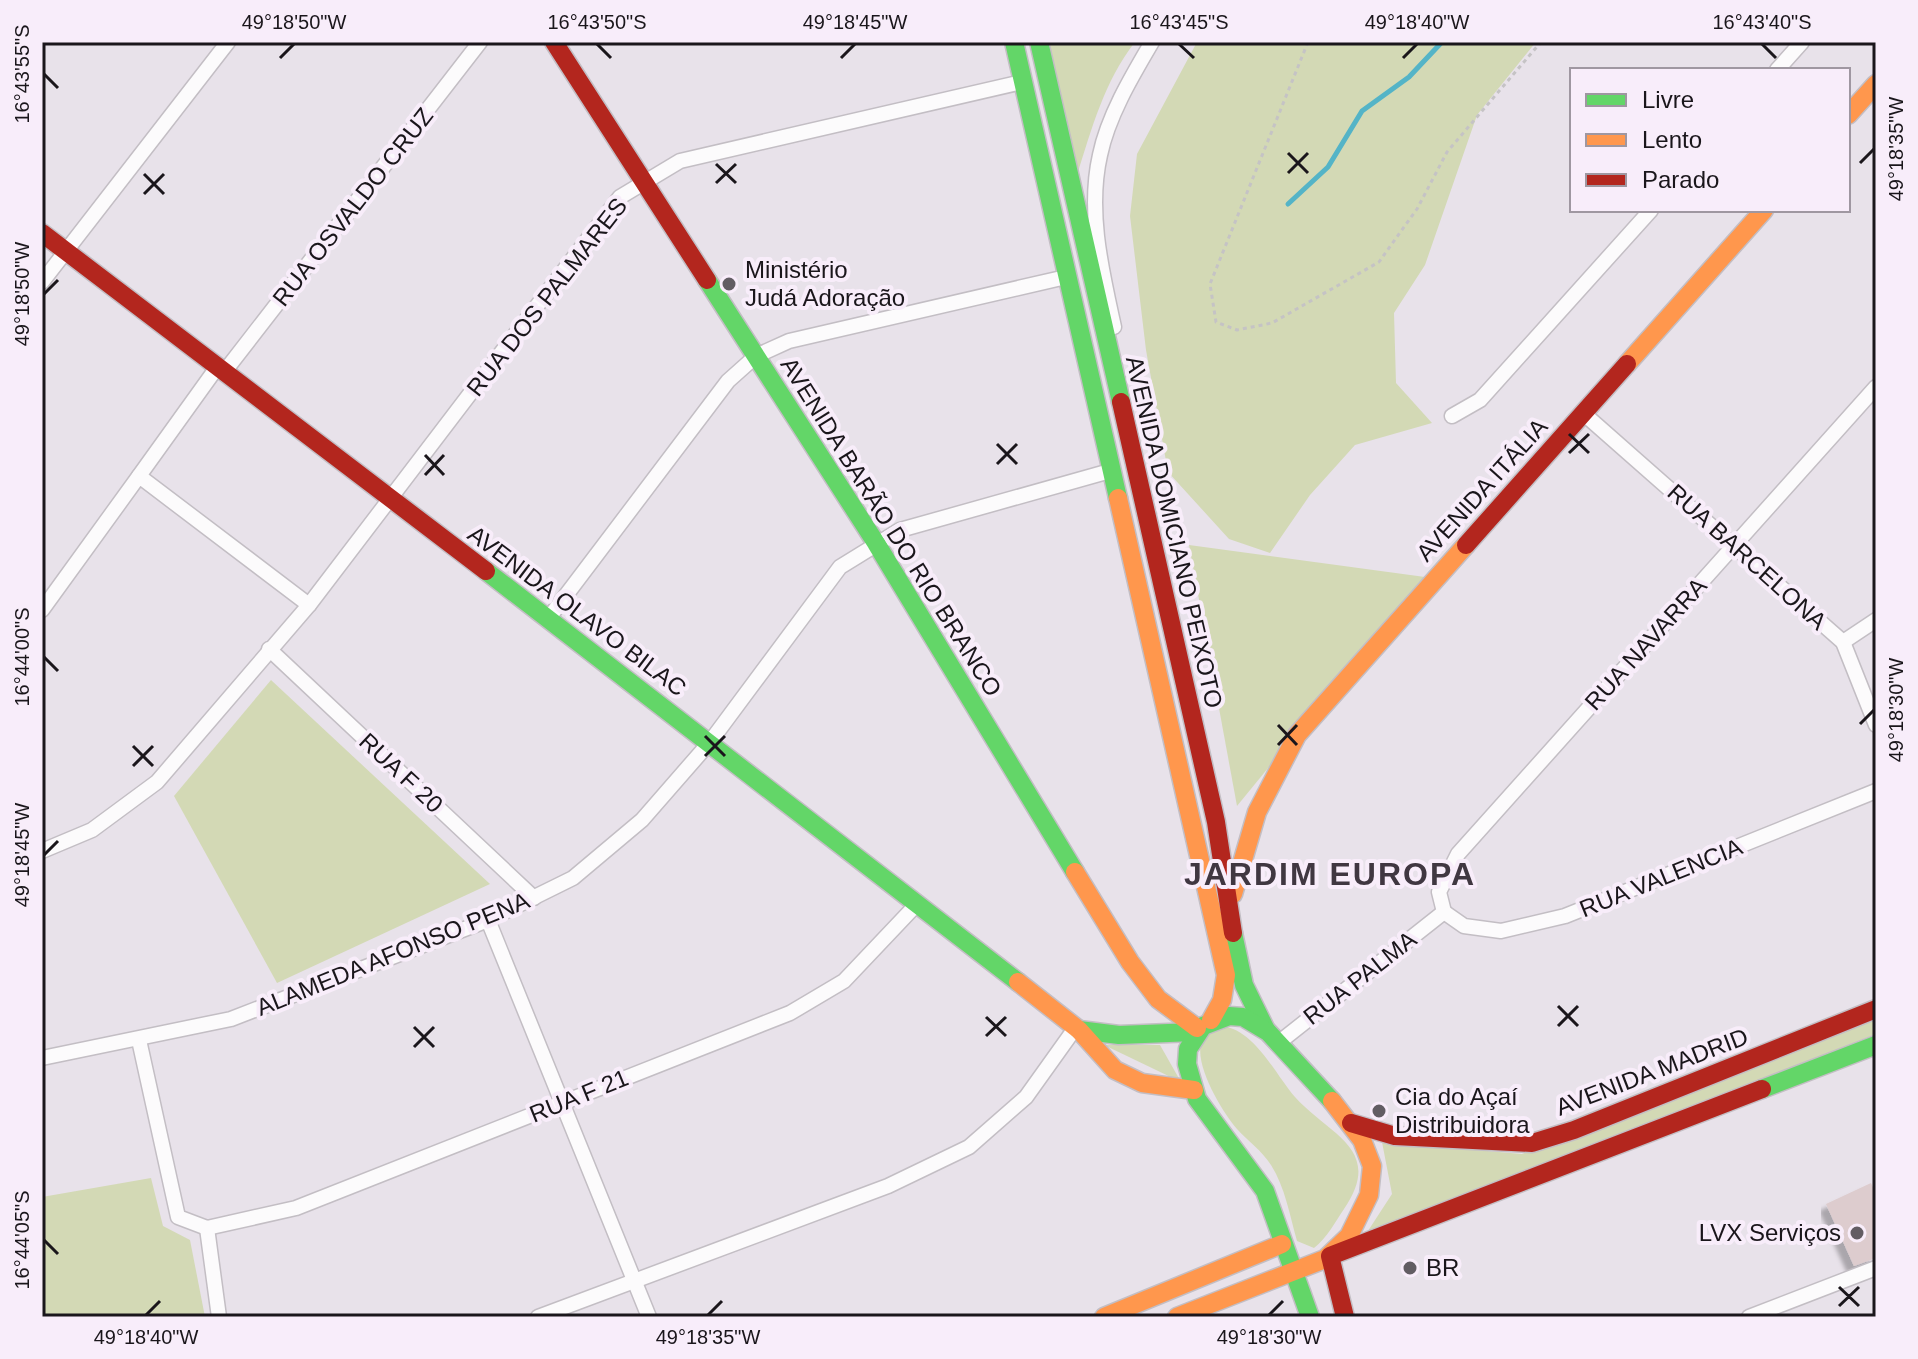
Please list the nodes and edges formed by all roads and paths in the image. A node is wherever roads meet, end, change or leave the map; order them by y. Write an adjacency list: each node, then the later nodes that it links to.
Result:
1 (228, 42): 18 (street)
2 (480, 42): 22 (street, RUA OSVALDO CRUZ)
3 (554, 42): 14 (main road, AVENIDA BARÃO DO RIO BRANCO)
4 (1014, 42): 11 (main road, AVENIDA DOMICIANO PEIXOTO)
5 (1039, 42): 24 (main road, AVENIDA DOMICIANO PEIXOTO)
6 (1152, 42): 24 (street)
7 (1308, 42): 8 (path)
8 (1541, 42)
9 (1797, 44): 10 (street)
10 (1779, 68)
11 (1022, 82): 14 (street, RUA DOS PALMARES); 19 (main road, AVENIDA DOMICIANO PEIXOTO)
12 (1876, 84): 13 (main road)
13 (1850, 113)
14 (644, 181): 21 (main road, AVENIDA BARÃO DO RIO BRANCO); 29 (street, RUA DOS PALMARES)
15 (1649, 212): 26 (street)
16 (1762, 212): 25 (main road, AVENIDA ITÁLIA)
17 (42, 233): 18 (main road, AVENIDA OLAVO BILAC)
18 (65, 252): 20 (street); 22 (main road, AVENIDA OLAVO BILAC)
19 (1066, 277): 21 (street); 27 (main road, AVENIDA DOMICIANO PEIXOTO)
20 (42, 282)
21 (756, 356): 30 (main road, AVENIDA BARÃO DO RIO BRANCO); 34 (street)
22 (222, 368): 28 (street); 29 (main road, AVENIDA OLAVO BILAC)
23 (1876, 387): 31 (street, RUA NAVARRA)
24 (1116, 391): 42 (main road, AVENIDA DOMICIANO PEIXOTO)
25 (1583, 413): 31 (street, RUA BARCELONA); 41 (main road, AVENIDA ITÁLIA)
26 (1452, 416)
27 (1110, 471): 30 (street, ALAMEDA AFONSO PENA); 50 (main road, AVENIDA DOMICIANO PEIXOTO)
28 (139, 476): 32 (street); 33 (street)
29 (391, 501): 32 (street); 34 (main road, AVENIDA OLAVO BILAC)
30 (876, 543): 39 (street, ALAMEDA AFONSO PENA); 50 (main road, AVENIDA BARÃO DO RIO BRANCO)
31 (1735, 544): 36 (street, RUA BARCELONA); 47 (street, RUA NAVARRA)
32 (309, 605): 37 (street)
33 (42, 610)
34 (548, 619): 39 (main road, AVENIDA OLAVO BILAC)
35 (1876, 620): 36 (street)
36 (1843, 642): 38 (street, RUA BARCELONA)
37 (269, 649): 43 (street); 44 (street, RUA F 20)
38 (1876, 725)
39 (710, 742): 44 (street, ALAMEDA AFONSO PENA); 45 (main road, AVENIDA OLAVO BILAC)
40 (1876, 791): 47 (street, RUA VALENCIA)
41 (1253, 813): 42 (main road); 46 (main road, AVENIDA ITÁLIA)
42 (1216, 822): 46 (main road, AVENIDA DOMICIANO PEIXOTO)
43 (42, 851)
44 (534, 898): 48 (street, ALAMEDA AFONSO PENA)
45 (917, 904): 51 (main road, AVENIDA OLAVO BILAC); 57 (street, RUA F 21)
46 (1231, 905): 52 (main road, AVENIDA DOMICIANO PEIXOTO)
47 (1444, 912): 52 (street, RUA PALMA)
48 (488, 920): 53 (street, ALAMEDA AFONSO PENA); 57 (street)
49 (1876, 1009): 58 (main road, AVENIDA MADRID)
50 (1201, 1027): 51 (main road); 52 (main road); 56 (main road, AVENIDA DOMICIANO PEIXOTO)
51 (1078, 1029): 56 (main road, AVENIDA OLAVO BILAC); 64 (street)
52 (1271, 1037): 58 (main road)
53 (139, 1040): 55 (street, ALAMEDA AFONSO PENA); 59 (street)
54 (1876, 1045): 61 (main road)
55 (42, 1058)
56 (1194, 1090): 60 (main road)
57 (560, 1103): 59 (street, RUA F 21); 64 (street)
58 (1351, 1123): 61 (main road)
59 (207, 1228): 65 (street)
60 (1282, 1244): 63 (main road); 68 (main road)
61 (1330, 1256): 63 (main road); 71 (main road)
62 (1876, 1268): 72 (street)
63 (1292, 1271): 69 (main road); 70 (main road)
64 (635, 1282): 66 (street); 67 (street)
65 (219, 1317)
66 (538, 1317)
67 (649, 1317)
68 (1104, 1317)
69 (1177, 1317)
70 (1310, 1317)
71 (1345, 1317)
72 (1749, 1317)

